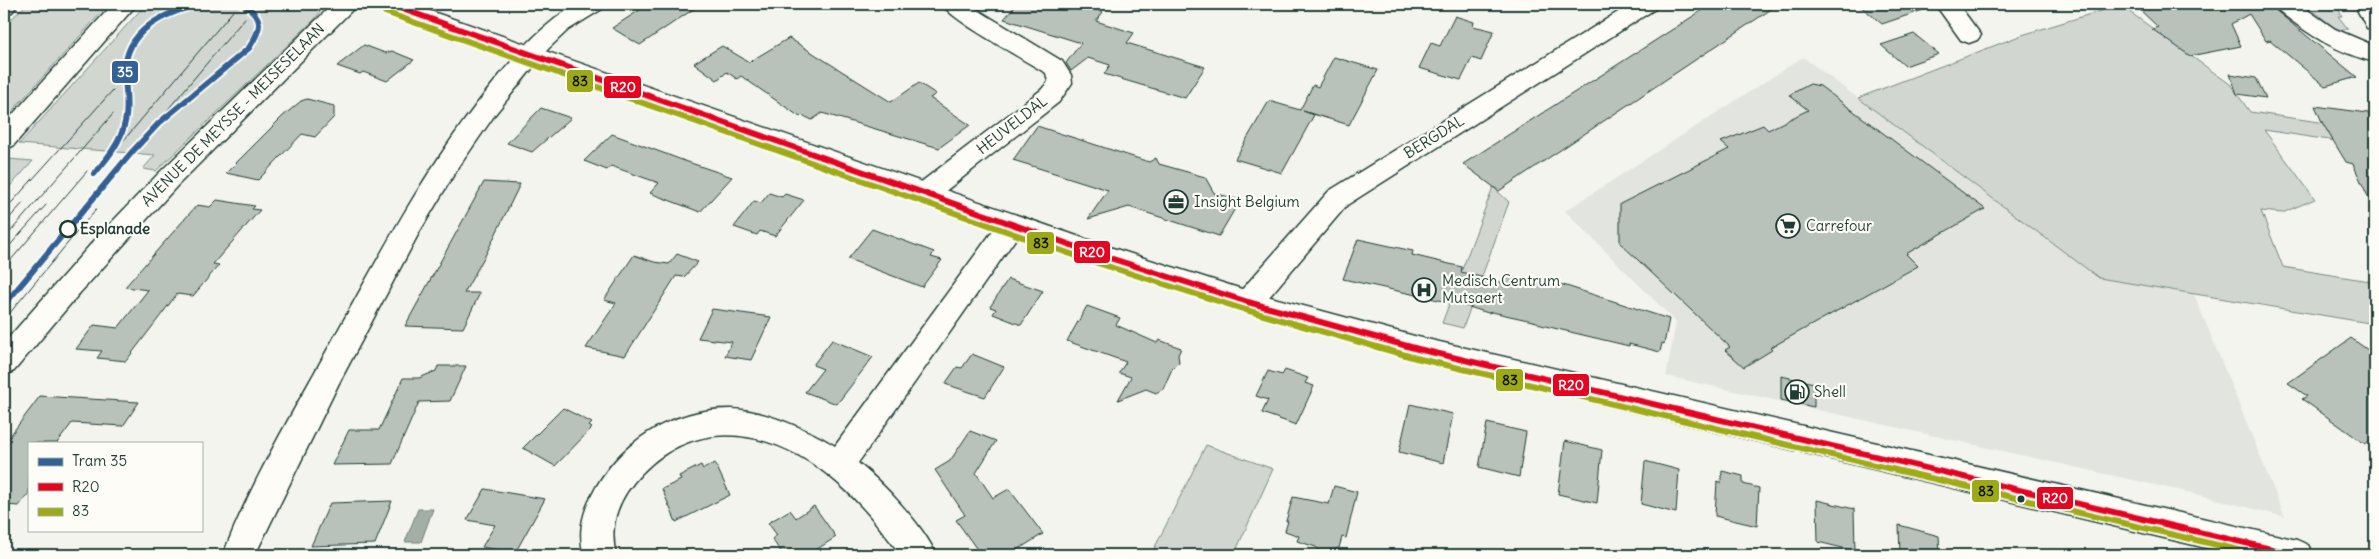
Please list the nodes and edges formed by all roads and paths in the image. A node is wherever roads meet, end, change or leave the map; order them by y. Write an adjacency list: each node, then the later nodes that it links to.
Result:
1 (8, 4): 11 (main road)
2 (126, 4): 16 (main road)
3 (347, 4): 20 (main road, AVENUE DE MEYSSE - MEISESELAAN)
4 (388, 4): 14 (main road)
5 (594, 4): 14 (main road)
6 (953, 4): 17 (main road, HEUVELDAL)
7 (1647, 4): 19 (main road, BERGDAL)
8 (1946, 4): 13 (main road)
9 (2284, 4): 15 (main road)
10 (2365, 4): 12 (main road)
11 (4, 7)
12 (2375, 23)
13 (1969, 35)
14 (530, 54): 17 (main road); 22 (main road)
15 (2375, 54)
16 (4, 140)
17 (925, 193): 18 (main road)
18 (1012, 224): 19 (main road); 21 (main road)
19 (1248, 302): 25 (main road)
20 (4, 363)
21 (839, 465): 23 (main road); 24 (main road)
22 (239, 555)
23 (600, 555)
24 (920, 555)
25 (2297, 555)

